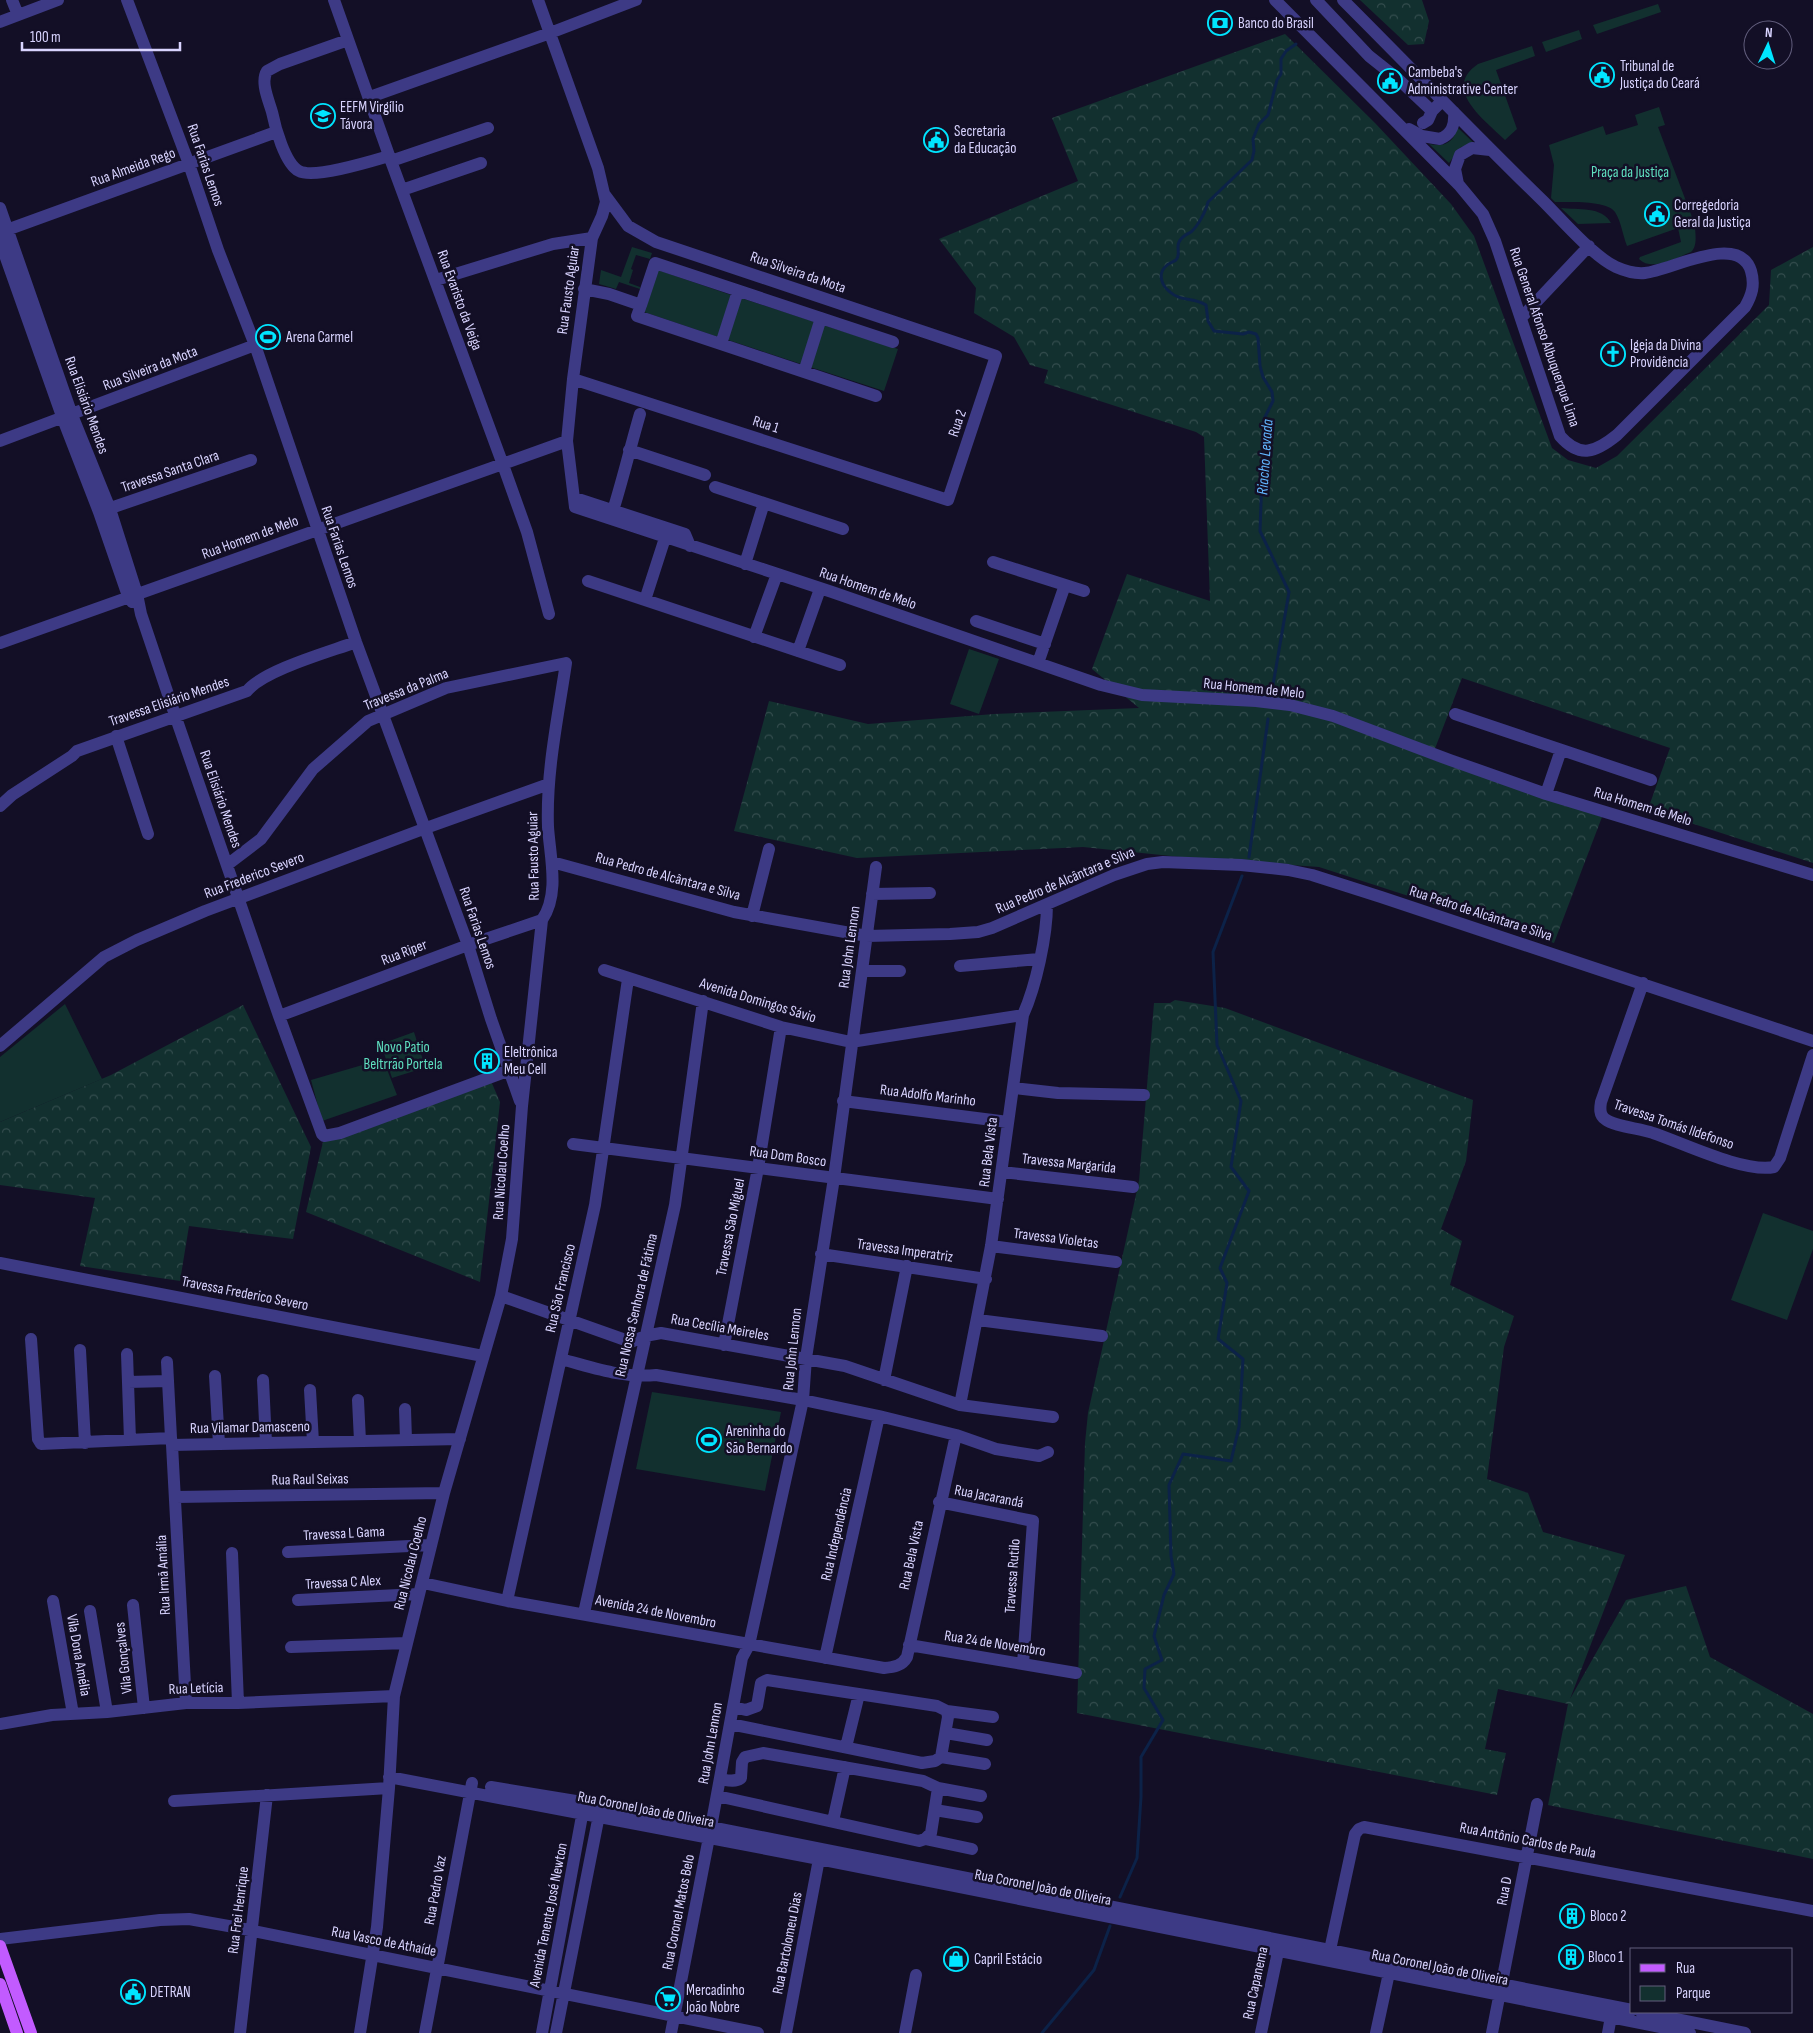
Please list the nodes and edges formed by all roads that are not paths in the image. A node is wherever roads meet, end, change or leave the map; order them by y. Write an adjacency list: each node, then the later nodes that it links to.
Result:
1 (12, 0): 10 (street)
2 (58, 0): 10 (street)
3 (127, 0): 23 (street, Rua Farias Lemos)
4 (334, 0): 13 (street, Rua Evaristo da Veiga)
5 (538, 0): 12 (street, Rua Fausto Aguiar)
6 (636, 0): 12 (street)
7 (1275, 0): 16 (street, Rua General Afonso Albuquerque Lima)
8 (1316, 0): 17 (street)
9 (1343, 0): 15 (street, Rua General Afonso Albuquerque Lima)
10 (18, 15): 11 (street)
11 (0, 22)
12 (550, 33): 14 (street); 26 (street, Rua Fausto Aguiar)
13 (348, 40): 14 (street, Rua Evaristo da Veiga); 19 (street)
14 (370, 97): 21 (street, Rua Evaristo da Veiga)
15 (1454, 112): 16 (street); 20 (street, Rua General Afonso Albuquerque Lima)
16 (1396, 122): 24 (street, Rua General Afonso Albuquerque Lima)
17 (1423, 124)
18 (488, 128): 21 (street)
19 (276, 132): 21 (street); 23 (street, Rua Almeida Rego)
20 (1490, 150): 24 (street); 31 (street, Rua General Afonso Albuquerque Lima)
21 (390, 158): 25 (street, Rua Evaristo da Veiga)
22 (481, 163): 25 (street)
23 (189, 164): 28 (street, Rua Almeida Rego); 41 (street, Rua Farias Lemos)
24 (1459, 185): 36 (street, Rua General Afonso Albuquerque Lima)
25 (402, 190): 32 (street, Rua Evaristo da Veiga)
26 (605, 195): 29 (street, Rua Fausto Aguiar); 42 (street, Rua Silveira da Mota)
27 (0, 208): 28 (street, Rua Elisiário Mendes)
28 (4, 231): 38 (street, Rua Elisiário Mendes)
29 (592, 238): 32 (street); 33 (street, Rua Fausto Aguiar)
30 (0, 241): 38 (street, Rua Elisiário Mendes)
31 (1589, 246): 36 (street); 36 (street, Rua General Afonso Albuquerque Lima)
32 (436, 280): 52 (street, Rua Evaristo da Veiga)
33 (584, 289): 35 (street); 44 (street, Rua Fausto Aguiar)
34 (738, 291): 35 (street); 37 (street); 40 (street)
35 (641, 305): 40 (street)
36 (1522, 316)
37 (821, 318): 39 (street); 43 (street)
38 (37, 330): 47 (street, Rua Elisiário Mendes)
39 (893, 342)
40 (721, 344): 43 (street)
41 (255, 345): 47 (street, Rua Silveira da Mota); 60 (street, Rua Farias Lemos)
42 (996, 356): 55 (street, Rua 2)
43 (804, 372): 45 (street)
44 (573, 379): 49 (street, Rua Fausto Aguiar); 55 (street, Rua 1)
45 (876, 396)
46 (640, 414): 50 (street)
47 (68, 417): 48 (street, Rua Silveira da Mota); 58 (street, Rua Elisiário Mendes)
48 (0, 441)
49 (567, 441): 52 (street, Rua Homem de Melo); 56 (street, Rua Fausto Aguiar)
50 (630, 450): 53 (street); 59 (street)
51 (251, 460): 58 (street, Travessa Santa Clara)
52 (502, 462): 60 (street, Rua Homem de Melo); 73 (street, Rua Evaristo da Veiga)
53 (705, 475)
54 (715, 487): 57 (street)
55 (948, 500)
56 (575, 503): 59 (street, Rua Homem de Melo)
57 (764, 503): 61 (street); 65 (street)
58 (104, 510): 71 (street, Rua Elisiário Mendes)
59 (612, 515): 62 (street, Rua Homem de Melo); 63 (street, Rua Homem de Melo)
60 (317, 529): 71 (street, Rua Homem de Melo); 76 (street, Rua Farias Lemos)
61 (843, 529)
62 (665, 538): 63 (street, Rua Homem de Melo); 72 (street)
63 (690, 546): 65 (street, Rua Homem de Melo)
64 (993, 562): 68 (street)
65 (745, 564): 66 (street, Rua Homem de Melo)
66 (777, 574): 69 (street, Rua Homem de Melo); 75 (street)
67 (588, 581): 72 (street)
68 (1065, 585): 70 (street); 78 (street)
69 (820, 588): 79 (street); 81 (street, Rua Homem de Melo)
70 (1084, 591)
71 (132, 595): 77 (street, Rua Homem de Melo); 85 (street, Rua Elisiário Mendes)
72 (645, 600): 75 (street)
73 (549, 614)
74 (976, 621): 78 (street)
75 (754, 637): 79 (street)
76 (356, 642): 83 (street, Rua Farias Lemos); 85 (street, Travessa Elisiário Mendes)
77 (0, 643)
78 (1045, 644): 81 (street)
79 (798, 651): 82 (street)
80 (566, 663): 83 (street, Travessa da Palma); 89 (street, Rua Fausto Aguiar)
81 (1038, 663): 90 (street, Rua Homem de Melo)
82 (840, 665)
83 (383, 713): 92 (street, Rua Farias Lemos); 96 (street, Travessa da Palma)
84 (1455, 714): 87 (street)
85 (175, 716): 86 (street, Travessa Elisiário Mendes); 96 (street, Rua Elisiário Mendes)
86 (116, 736): 91 (street, Travessa Elisiário Mendes); 93 (street)
87 (1561, 750): 88 (street); 90 (street)
88 (1651, 780)
89 (549, 784): 92 (street, Rua Frederico Severo); 95 (street, Rua Fausto Aguiar)
90 (1546, 794): 98 (street, Rua Homem de Melo)
91 (0, 805)
92 (426, 828): 101 (street, Rua Frederico Severo); 106 (street, Rua Farias Lemos)
93 (148, 834)
94 (769, 849): 103 (street)
95 (552, 862): 103 (street, Rua Pedro de Alcântara e Silva); 104 (street, Rua Fausto Aguiar)
96 (227, 865): 101 (street, Rua Elisiário Mendes)
97 (876, 867): 100 (street, Rua John Lennon)
98 (1813, 875)
99 (930, 892): 100 (street)
100 (872, 894): 105 (street, Rua John Lennon)
101 (238, 898): 116 (street, Rua Elisiário Mendes); 120 (street, Rua Frederico Severo)
102 (1047, 904): 105 (street, Rua Pedro de Alcântara e Silva); 107 (street, Rua Bela Vista); 113 (street, Rua Pedro de Alcântara e Silva)
103 (752, 916): 105 (street, Rua Pedro de Alcântara e Silva)
104 (542, 920): 106 (street, Rua Riper); 126 (street, Rua Fausto Aguiar)
105 (867, 936): 110 (street, Rua John Lennon)
106 (468, 945): 116 (street, Rua Riper); 122 (street, Rua Farias Lemos)
107 (1039, 959): 108 (street); 115 (street, Rua Bela Vista)
108 (960, 966)
109 (604, 970): 112 (street, Avenida Domingos Sávio)
110 (862, 971): 111 (street); 119 (street, Rua John Lennon)
111 (900, 971)
112 (628, 979): 114 (street, Avenida Domingos Sávio); 129 (street, Rua São Francisco)
113 (1643, 983): 118 (street, Rua Pedro de Alcântara e Silva); 121 (street, Travessa Tomás Ildefonso)
114 (704, 1001): 117 (street, Avenida Domingos Sávio); 130 (street, Rua Nossa Senhora de Fátima)
115 (1023, 1015): 119 (street, Avenida Domingos Sávio); 123 (street, Rua Bela Vista)
116 (279, 1016): 122 (street, Rua Elisiário Mendes)
117 (780, 1027): 119 (street, Avenida Domingos Sávio); 131 (street, Travessa São Miguel)
118 (1813, 1041)
119 (851, 1042): 125 (street, Rua John Lennon)
120 (0, 1046)
121 (1813, 1055)
122 (510, 1070): 126 (street, Rua Farias Lemos)
123 (1013, 1088): 124 (street); 127 (street, Rua Bela Vista)
124 (1144, 1095)
125 (843, 1101): 127 (street, Rua Adolfo Marinho); 133 (street, Rua John Lennon)
126 (522, 1106): 142 (street, Rua Nicolau Coelho)
127 (1008, 1122): 132 (street, Rua Bela Vista)
128 (573, 1144): 129 (street, Rua Dom Bosco)
129 (604, 1149): 130 (street, Rua Dom Bosco); 144 (street, Rua São Francisco)
130 (683, 1158): 131 (street, Rua Dom Bosco); 145 (street, Rua Nossa Senhora de Fátima)
131 (758, 1168): 133 (street, Rua Dom Bosco); 148 (street, Travessa São Miguel)
132 (1002, 1172): 134 (street, Travessa Margarida); 135 (street, Rua Bela Vista)
133 (834, 1178): 135 (street, Rua Dom Bosco); 137 (street, Rua John Lennon)
134 (1133, 1187)
135 (998, 1199): 136 (street, Rua Bela Vista)
136 (991, 1246): 138 (street, Travessa Violetas); 141 (street, Rua Bela Vista)
137 (821, 1254): 140 (street, Travessa Imperatriz); 152 (street, Rua John Lennon)
138 (1116, 1262)
139 (0, 1263): 151 (street, Travessa Frederico Severo)
140 (907, 1266): 141 (street, Travessa Imperatriz); 158 (street)
141 (986, 1278): 143 (street, Rua Bela Vista)
142 (501, 1296): 144 (street, Rua Cecília Meireles); 151 (street, Rua Nicolau Coelho)
143 (978, 1320): 146 (street); 164 (street, Rua Bela Vista)
144 (570, 1321): 145 (street, Rua Cecília Meireles); 153 (street, Rua São Francisco)
145 (645, 1336): 148 (street, Rua Cecília Meireles); 156 (street, Rua Nossa Senhora de Fátima)
146 (1102, 1336)
147 (32, 1339): 175 (street, Rua Vilamar Damasceno)
148 (724, 1344): 152 (street, Rua Cecília Meireles)
149 (80, 1350): 175 (street)
150 (127, 1354): 160 (street)
151 (483, 1356): 169 (street, Rua Nicolau Coelho)
152 (806, 1358): 158 (street, Rua Cecília Meireles); 163 (street, Rua John Lennon)
153 (561, 1359): 156 (street); 189 (street, Rua São Francisco)
154 (167, 1362): 159 (street, Rua Irmã Amália)
155 (215, 1376): 177 (street)
156 (637, 1377): 163 (street); 192 (street, Rua Nossa Senhora de Fátima)
157 (263, 1380): 176 (street)
158 (884, 1380): 164 (street, Rua Cecília Meireles)
159 (168, 1381): 160 (street); 173 (street, Rua Irmã Amália)
160 (128, 1382): 170 (street)
161 (310, 1390): 174 (street)
162 (358, 1400): 172 (street)
163 (803, 1400): 166 (street); 194 (street, Rua John Lennon)
164 (960, 1405): 167 (street, Rua Cecília Meireles)
165 (405, 1409): 171 (street)
166 (879, 1416): 168 (street); 197 (street, Rua Independência)
167 (1053, 1416)
168 (956, 1435): 178 (street); 181 (street, Rua Bela Vista)
169 (460, 1439): 171 (street, Rua Vilamar Damasceno); 179 (street, Rua Nicolau Coelho)
170 (130, 1440): 173 (street, Rua Vilamar Damasceno); 175 (street, Rua Vilamar Damasceno)
171 (406, 1440): 172 (street, Rua Vilamar Damasceno)
172 (360, 1441): 174 (street, Rua Vilamar Damasceno)
173 (171, 1442): 177 (street, Rua Vilamar Damasceno); 180 (street, Rua Irmã Amália)
174 (313, 1442): 176 (street, Rua Vilamar Damasceno)
175 (85, 1443)
176 (266, 1443): 177 (street, Rua Vilamar Damasceno)
177 (219, 1444)
178 (1048, 1452)
179 (444, 1493): 180 (street, Rua Raul Seixas); 183 (street, Rua Nicolau Coelho)
180 (176, 1497): 203 (street, Rua Irmã Amália)
181 (939, 1502): 182 (street, Rua Jacarandá); 195 (street, Rua Bela Vista)
182 (1033, 1521): 198 (street, Travessa Rutilo)
183 (430, 1545): 184 (street, Travessa L Gama); 186 (street, Rua Nicolau Coelho)
184 (288, 1552)
185 (232, 1553): 204 (street)
186 (421, 1588): 187 (street, Travessa C Alex); 189 (street, Avenida 24 de Novembro); 193 (street, Rua Nicolau Coelho)
187 (298, 1600)
188 (53, 1601): 209 (street, Vila Dona Amélia)
189 (507, 1601): 192 (street, Avenida 24 de Novembro)
190 (134, 1605): 206 (street, Vila Gonçalves)
191 (90, 1611): 208 (street)
192 (584, 1613): 194 (street, Avenida 24 de Novembro)
193 (407, 1643): 196 (street); 202 (street, Rua Nicolau Coelho)
194 (749, 1645): 197 (street, Avenida 24 de Novembro); 205 (street, Rua John Lennon)
195 (909, 1645): 198 (street, Rua 24 de Novembro); 199 (street, Rua Bela Vista)
196 (291, 1647)
197 (825, 1658): 199 (street, Avenida 24 de Novembro)
198 (1022, 1664): 200 (street, Rua 24 de Novembro)
199 (884, 1668)
200 (1076, 1673)
201 (859, 1694): 205 (street); 207 (street); 215 (street)
202 (394, 1696): 204 (street, Rua Letícia); 219 (street, Rua Nicolau Coelho)
203 (186, 1703): 204 (street, Rua Letícia); 206 (street, Rua Letícia)
204 (238, 1703)
205 (733, 1707): 212 (street, Rua John Lennon)
206 (144, 1708): 208 (street, Rua Letícia)
207 (947, 1711): 210 (street); 213 (street)
208 (106, 1712): 209 (street, Rua Letícia)
209 (73, 1714): 211 (street, Rua Letícia)
210 (993, 1717)
211 (0, 1724)
212 (730, 1724): 215 (street); 220 (street, Rua John Lennon)
213 (946, 1733): 214 (street); 216 (street)
214 (987, 1740)
215 (846, 1747): 216 (street)
216 (940, 1757): 217 (street)
217 (985, 1764)
218 (845, 1767): 220 (street); 222 (street); 232 (street)
219 (389, 1778): 221 (street, Rua Coronel João de Oliveira); 223 (street, Rua Coronel João de Oliveira); 244 (street, Rua Nicolau Coelho)
220 (720, 1778): 224 (street, Rua John Lennon)
221 (471, 1787): 228 (street, Rua Coronel João de Oliveira); 245 (street, Rua Pedro Vaz)
222 (938, 1788): 225 (street); 229 (street)
223 (267, 1795): 226 (street, Rua Coronel João de Oliveira); 239 (street, Rua Frei Henrique)
224 (717, 1796): 232 (street); 233 (street, Rua John Lennon)
225 (981, 1796)
226 (174, 1801)
227 (1538, 1804): 236 (street, Rua D)
228 (584, 1808): 230 (street, Rua Coronel João de Oliveira); 250 (street, Avenida Tenente José Newton)
229 (935, 1810): 231 (street); 234 (street)
230 (599, 1811): 233 (street, Rua Coronel João de Oliveira); 251 (street, Avenida Tenente José Newton)
231 (977, 1817)
232 (833, 1822): 234 (street)
233 (710, 1833): 237 (street, Rua Coronel João de Oliveira); 241 (street, Rua Coronel João de Oliveira); 255 (street, Rua Coronel Matos Belo)
234 (925, 1839): 235 (street)
235 (972, 1849)
236 (1527, 1857): 238 (street, Rua Antônio Carlos de Paula); 243 (street, Rua Antônio Carlos de Paula); 249 (street, Rua D)
237 (819, 1860): 241 (street, Rua Coronel João de Oliveira); 266 (street, Rua Bartolomeu Dias)
238 (1813, 1911)
239 (252, 1931): 240 (street, Rua Vasco de Athaíde); 244 (street, Rua Vasco de Athaíde); 256 (street, Rua Frei Henrique)
240 (0, 1939)
241 (1280, 1945): 243 (street, Rua Coronel João de Oliveira); 246 (street, Rua Coronel João de Oliveira); 268 (street, Rua Capanema)
242 (0, 1946): 259 (main road)
243 (1330, 1950): 249 (street, Rua Coronel João de Oliveira)
244 (372, 1955): 245 (street, Rua Vasco de Athaíde); 260 (street, Rua Nicolau Coelho)
245 (437, 1968): 250 (street, Rua Vasco de Athaíde); 261 (street, Rua Pedro Vaz)
246 (1389, 1973): 249 (street, Rua Coronel João de Oliveira); 269 (street)
247 (916, 1975): 267 (street)
248 (0, 1984): 258 (main road)
249 (1501, 1989): 253 (street, Rua Coronel João de Oliveira); 270 (street, Rua D)
250 (550, 1990): 251 (street, Rua Vasco de Athaíde); 262 (street, Avenida Tenente José Newton)
251 (565, 1994): 255 (street, Rua Vasco de Athaíde); 263 (street, Avenida Tenente José Newton)
252 (1630, 2010): 253 (street, Rua Coronel João de Oliveira)
253 (1612, 2012): 271 (street); 272 (street, Rua Coronel João de Oliveira)
254 (1645, 2013): 257 (street)
255 (674, 2016): 264 (street, Rua Coronel Matos Belo); 265 (street, Rua Vasco de Athaíde)
256 (240, 2031)
257 (1723, 2031): 273 (street)
258 (18, 2033)
259 (31, 2033)
260 (360, 2033)
261 (425, 2033)
262 (542, 2033)
263 (556, 2033)
264 (671, 2033)
265 (758, 2033)
266 (786, 2033)
267 (905, 2033)
268 (1261, 2033)
269 (1376, 2033)
270 (1492, 2033)
271 (1608, 2033)
272 (1690, 2033)
273 (1740, 2033)

